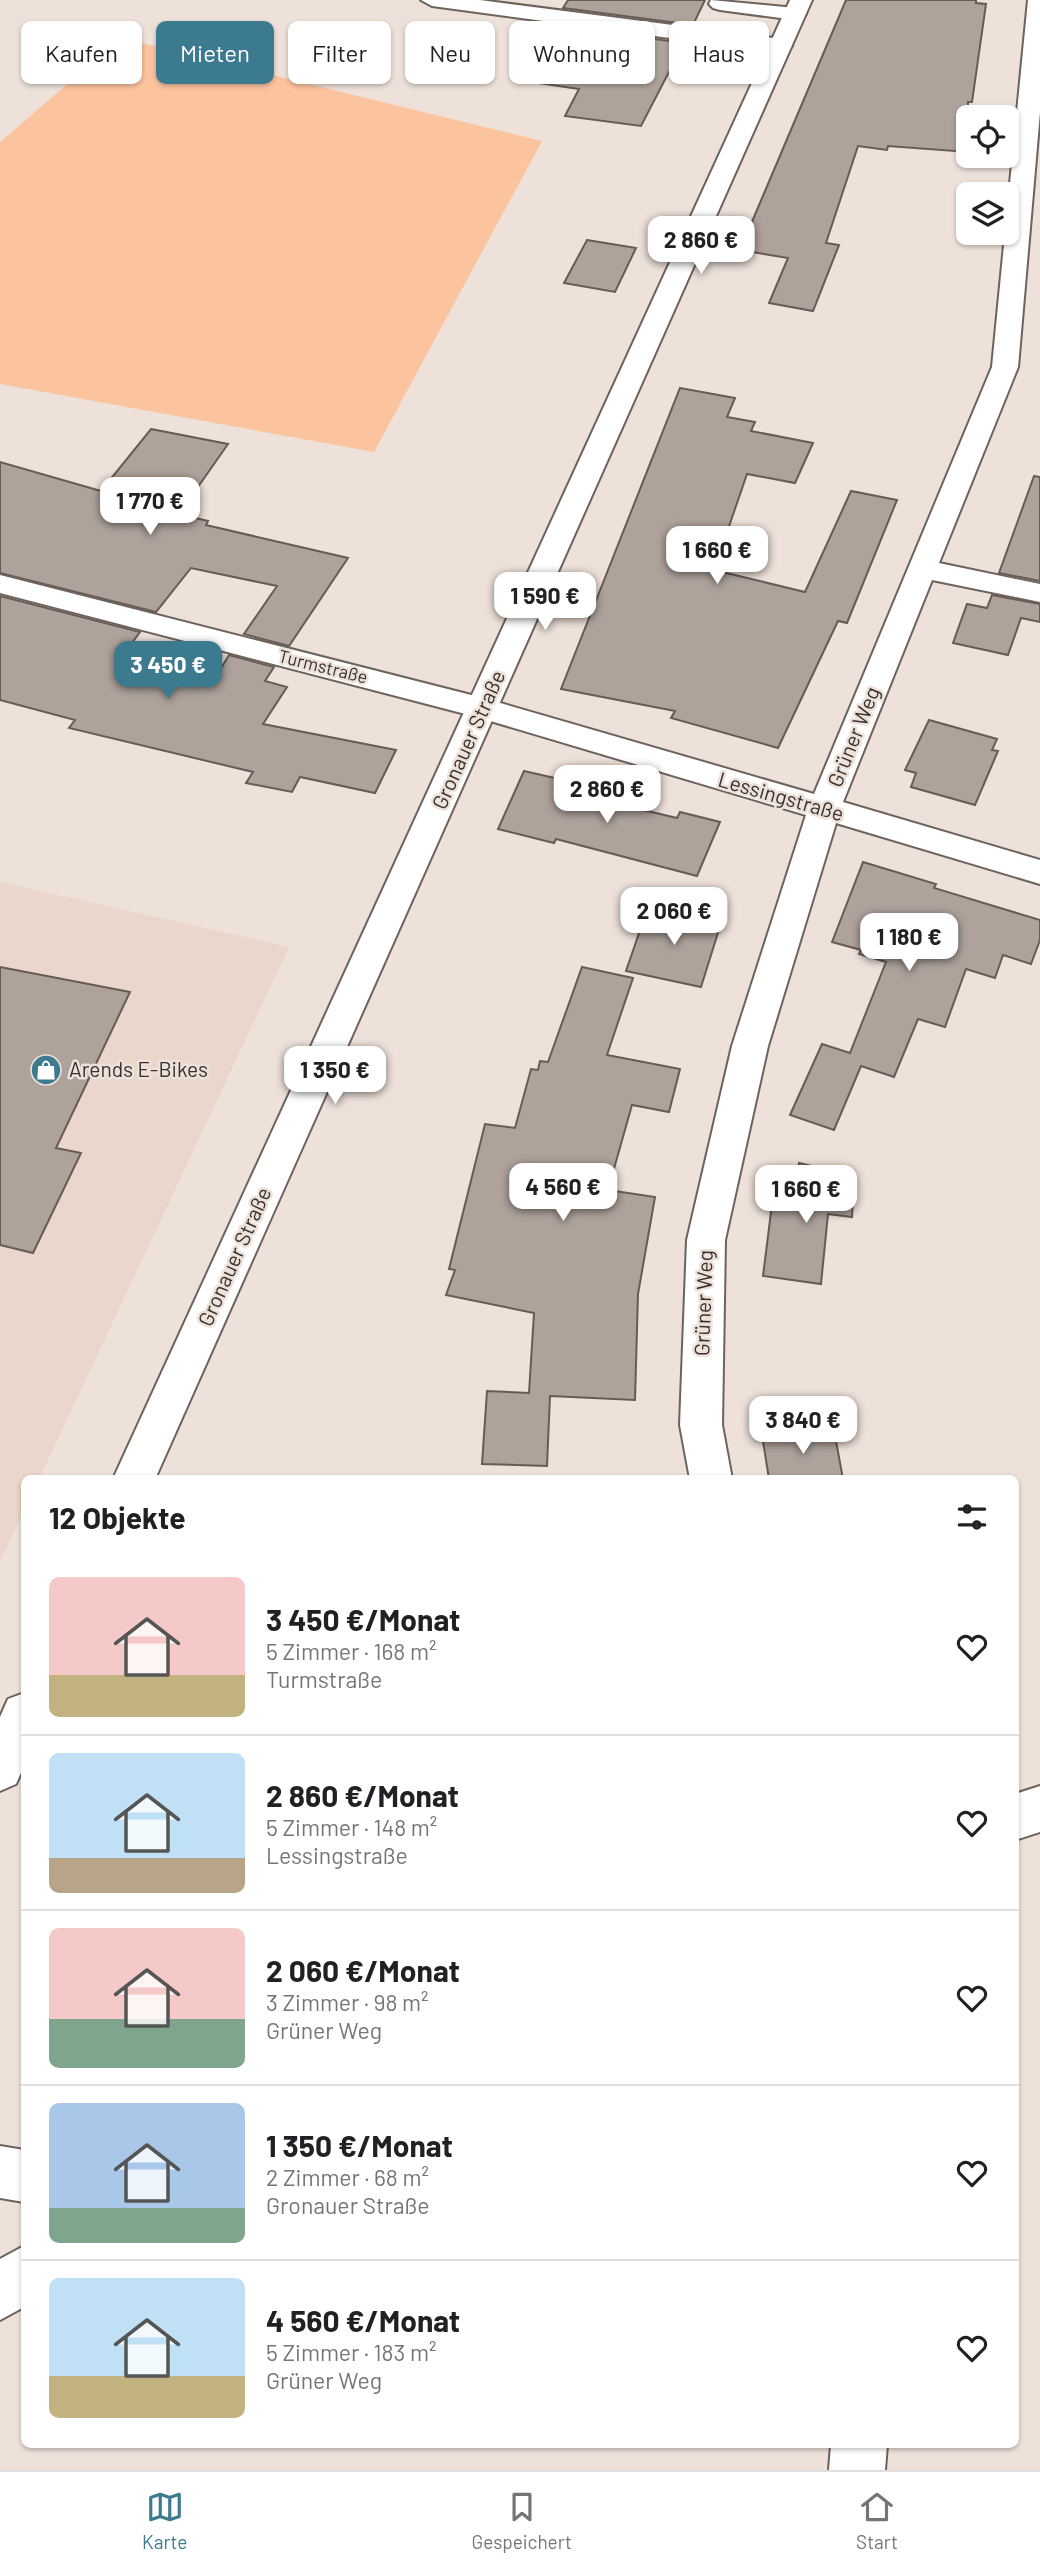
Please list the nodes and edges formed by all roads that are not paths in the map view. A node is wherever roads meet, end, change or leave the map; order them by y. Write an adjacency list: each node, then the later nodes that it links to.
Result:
1 (432, 0): 5 (street)
2 (730, 2): 4 (street)
3 (1039, 2): 6 (street, Grüner Weg)
4 (798, 7): 5 (street, Gronauer Straße)
5 (781, 46): 9 (street, Gronauer Straße)
6 (922, 569): 8 (street); 10 (street, Grüner Weg)
7 (0, 584): 9 (street, Turmstraße)
8 (1040, 593)
9 (483, 708): 10 (street, Lessingstraße); 12 (street, Gronauer Straße)
10 (824, 809): 11 (street, Lessingstraße); 13 (street, Grüner Weg)
11 (1040, 872)
12 (136, 1475)
13 (710, 1475)
14 (21, 1722): 15 (street)
15 (0, 1769)
16 (1040, 1809): 17 (street)
17 (1019, 1816)
18 (0, 2172): 19 (street)
19 (21, 2176)
20 (0, 2263): 21 (street)
21 (21, 2266)
22 (21, 2276): 23 (street)
23 (0, 2293)
24 (859, 2448): 25 (street)
25 (857, 2470)

